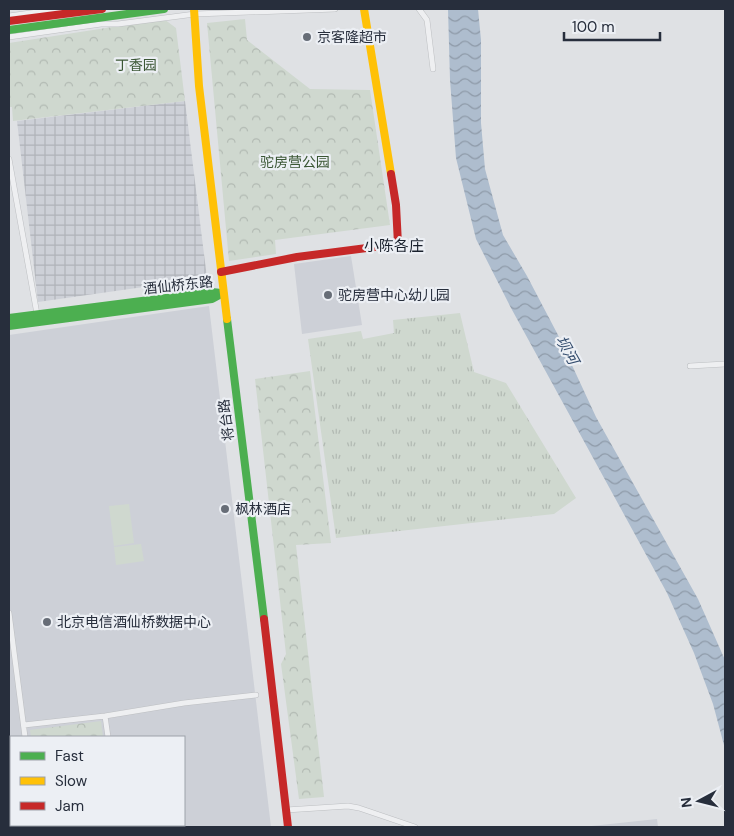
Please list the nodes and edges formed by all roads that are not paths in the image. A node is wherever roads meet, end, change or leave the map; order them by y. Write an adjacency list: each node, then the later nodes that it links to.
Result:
1 (59, 9): 8 (street)
2 (102, 9): 9 (street)
3 (164, 9): 10 (street)
4 (335, 9): 7 (street)
5 (364, 9): 14 (street)
6 (419, 9): 12 (street)
7 (194, 11): 11 (street); 14 (street, 将台路)
8 (9, 16)
9 (9, 22)
10 (9, 30)
11 (9, 37)
12 (433, 69)
13 (9, 159): 16 (street)
14 (221, 272): 15 (street, 将台路)
15 (224, 293): 16 (street, 酒仙桥东路); 18 (street, 酒仙桥东路); 27 (street, 将台路)
16 (37, 314): 17 (street, 酒仙桥东路)
17 (9, 318)
18 (9, 326)
19 (725, 364): 20 (street)
20 (690, 366)
21 (9, 613): 24 (street)
22 (256, 694): 23 (street)
23 (105, 716): 24 (street); 26 (street)
24 (24, 725): 25 (street)
25 (25, 736)
26 (108, 736)
27 (286, 810): 28 (street, 将台路); 29 (street)
28 (288, 827)
29 (415, 827)

